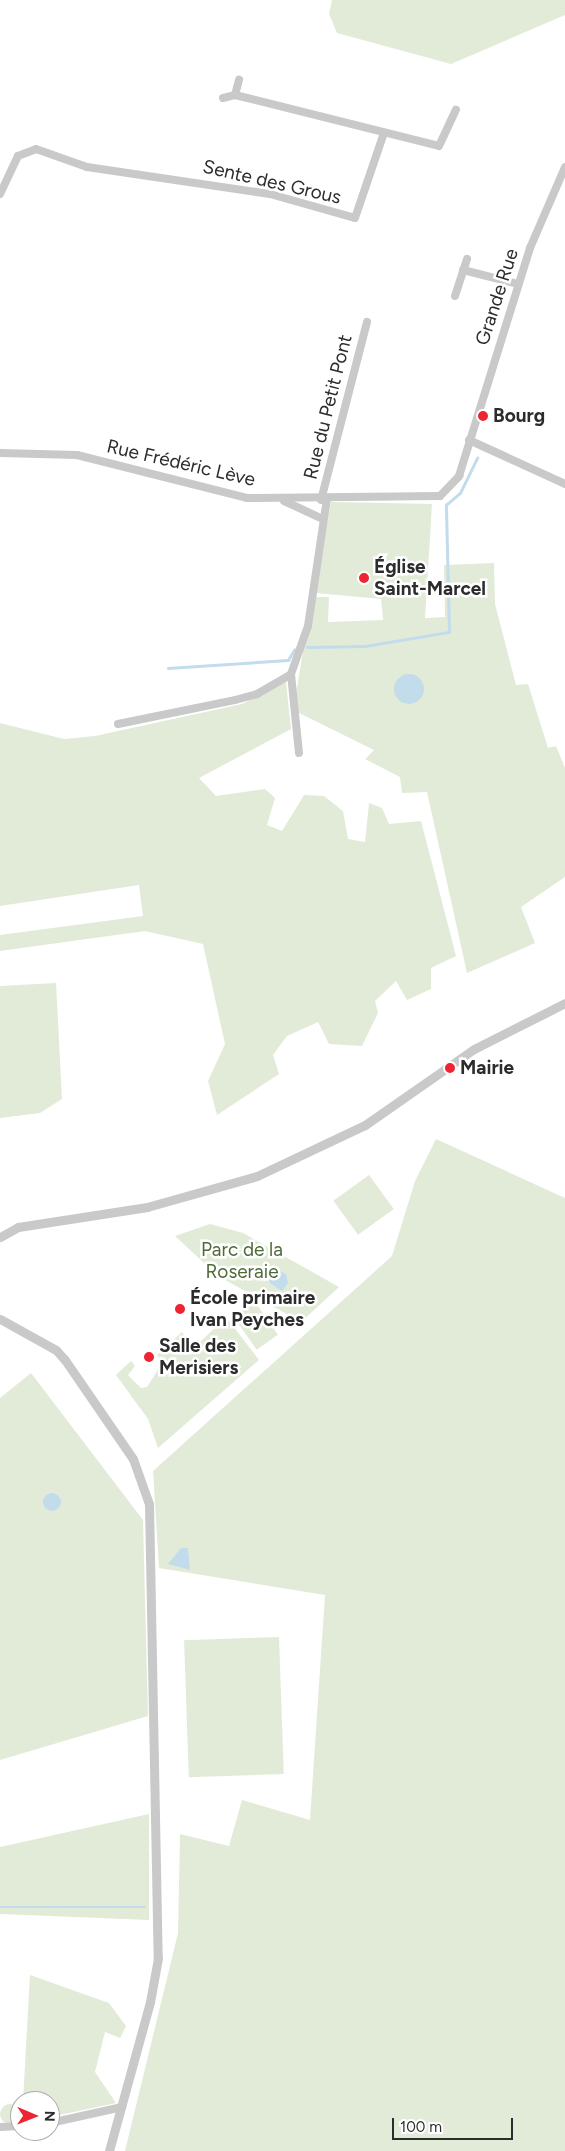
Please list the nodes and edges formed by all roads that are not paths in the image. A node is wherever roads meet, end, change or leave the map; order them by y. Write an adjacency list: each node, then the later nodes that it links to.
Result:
1 (239, 80): 2 (street)
2 (235, 95): 3 (street); 5 (street)
3 (223, 98)
4 (456, 110): 5 (street)
5 (384, 133): 7 (street, Sente des Grous)
6 (565, 168): 10 (street, Grande Rue)
7 (0, 194)
8 (467, 259): 9 (street)
9 (463, 270): 10 (street); 11 (street)
10 (518, 284): 13 (street, Grande Rue)
11 (454, 296)
12 (367, 322): 16 (street, Rue du Petit Pont)
13 (469, 440): 15 (street); 16 (street, Rue Frédéric Lève)
14 (0, 453): 17 (street, Rue Frédéric Lève)
15 (565, 484)
16 (324, 499): 17 (street, Rue Frédéric Lève); 18 (street, Rue du Petit Pont)
17 (282, 500): 18 (street)
18 (323, 519): 19 (street, Rue du Petit Pont)
19 (290, 674): 20 (street); 21 (street)
20 (118, 724)
21 (299, 754)
22 (565, 1002): 23 (street)
23 (0, 1237)
24 (0, 1319): 25 (street)
25 (122, 2106): 26 (street); 27 (street)
26 (60, 2121)
27 (109, 2151)

